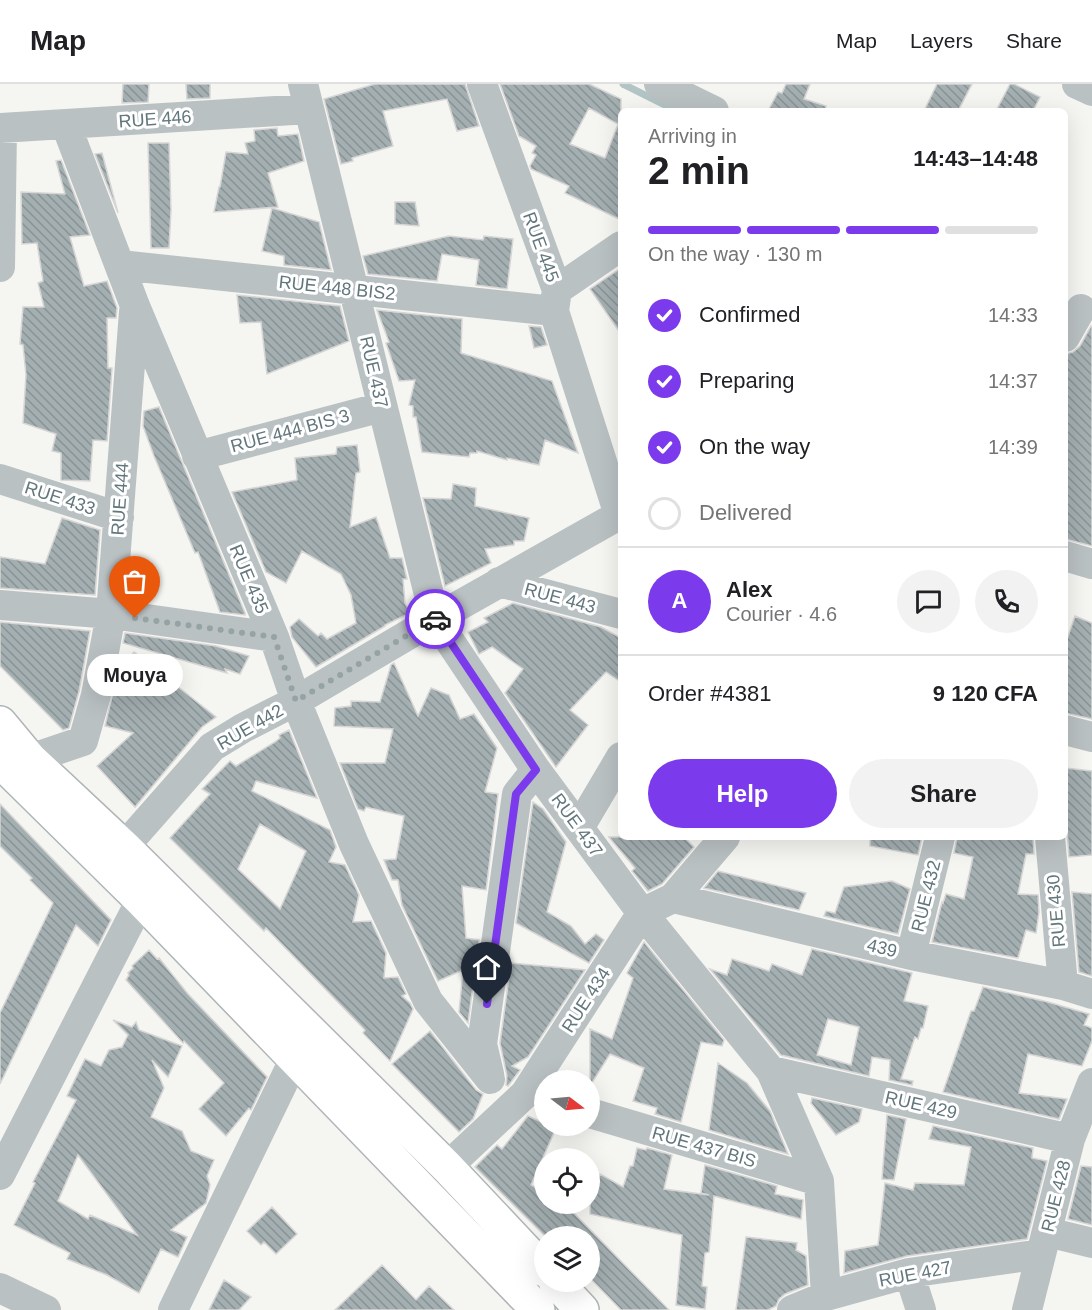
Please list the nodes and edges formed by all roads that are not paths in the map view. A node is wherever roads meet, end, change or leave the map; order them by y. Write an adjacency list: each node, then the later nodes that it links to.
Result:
1 (482, 84): 13 (street, RUE 445)
2 (659, 84): 6 (street)
3 (1077, 84): 4 (street)
4 (1092, 92)
5 (306, 96): 7 (street, RUE 446); 12 (street, RUE 437)
6 (708, 108)
7 (66, 125): 8 (street, RUE 446); 10 (street, RUE 435)
8 (1, 129): 11 (street)
9 (618, 248): 13 (street)
10 (120, 265): 12 (street, RUE 448 BIS2); 14 (street, RUE 435)
11 (0, 267)
12 (353, 290): 13 (street, RUE 448 BIS2); 17 (street, RUE 437)
13 (555, 300): 20 (street, RUE 445)
14 (135, 306): 18 (street, RUE 435); 22 (street, RUE 444)
15 (1081, 309): 16 (street)
16 (1068, 332)
17 (382, 407): 18 (street, RUE 444 BIS 3); 29 (street, RUE 437)
18 (197, 456): 30 (street, RUE 435)
19 (0, 479): 22 (street, RUE 433)
20 (618, 507)
21 (618, 515): 25 (street, RUE 442)
22 (119, 517): 28 (street, RUE 444)
23 (1068, 557): 24 (street)
24 (1092, 564)
25 (500, 582): 27 (street, RUE 443); 29 (street, RUE 442)
26 (0, 605): 28 (street)
27 (618, 613)
28 (111, 614): 30 (street); 35 (street, RUE 444)
29 (435, 619): 31 (street, RUE 442); 37 (street, RUE 437)
30 (274, 637): 31 (street, RUE 435)
31 (296, 701): 42 (street, RUE 442); 52 (street, RUE 435)
32 (0, 723): 35 (main road)
33 (1068, 731): 34 (street)
34 (1092, 737)
35 (15, 760): 42 (main road); 43 (main road)
36 (618, 762): 38 (street)
37 (536, 770): 38 (street, RUE 437); 52 (street)
38 (579, 828): 45 (street, RUE 437)
39 (722, 840): 44 (street)
40 (939, 840): 46 (street, RUE 432)
41 (1050, 840): 47 (street, RUE 430)
42 (124, 847): 43 (main road)
43 (149, 891): 49 (main road); 58 (main road); 59 (street)
44 (673, 898): 45 (street); 46 (street, 439)
45 (642, 913): 50 (street, RUE 434); 51 (street, RUE 437)
46 (911, 955): 47 (street, 439)
47 (1063, 985): 48 (street, 439)
48 (1092, 994)
49 (294, 1060): 69 (street); 70 (main road)
50 (550, 1070)
51 (771, 1071): 57 (street, RUE 429); 60 (street, RUE 437)
52 (490, 1079): 56 (street, RUE 435)
53 (1092, 1083): 57 (street, RUE 428)
54 (534, 1097): 56 (street, RUE 434)
55 (600, 1116): 60 (street, RUE 437 BIS)
56 (501, 1117): 58 (street, RUE 434)
57 (1070, 1139): 61 (street, RUE 428)
58 (447, 1167): 63 (main road)
59 (0, 1175)
60 (819, 1181): 67 (street, RUE 437)
61 (1044, 1243): 62 (street, RUE 427); 64 (street, RUE 427); 74 (street, RUE 428)
62 (1092, 1243)
63 (534, 1259)
64 (909, 1273): 67 (street, RUE 427); 73 (street)
65 (0, 1288): 68 (street)
66 (565, 1292): 71 (main road)
67 (826, 1296): 72 (street, RUE 427)
68 (46, 1310)
69 (173, 1310)
70 (538, 1310)
71 (582, 1310)
72 (792, 1310)
73 (921, 1310)
74 (1027, 1310)

